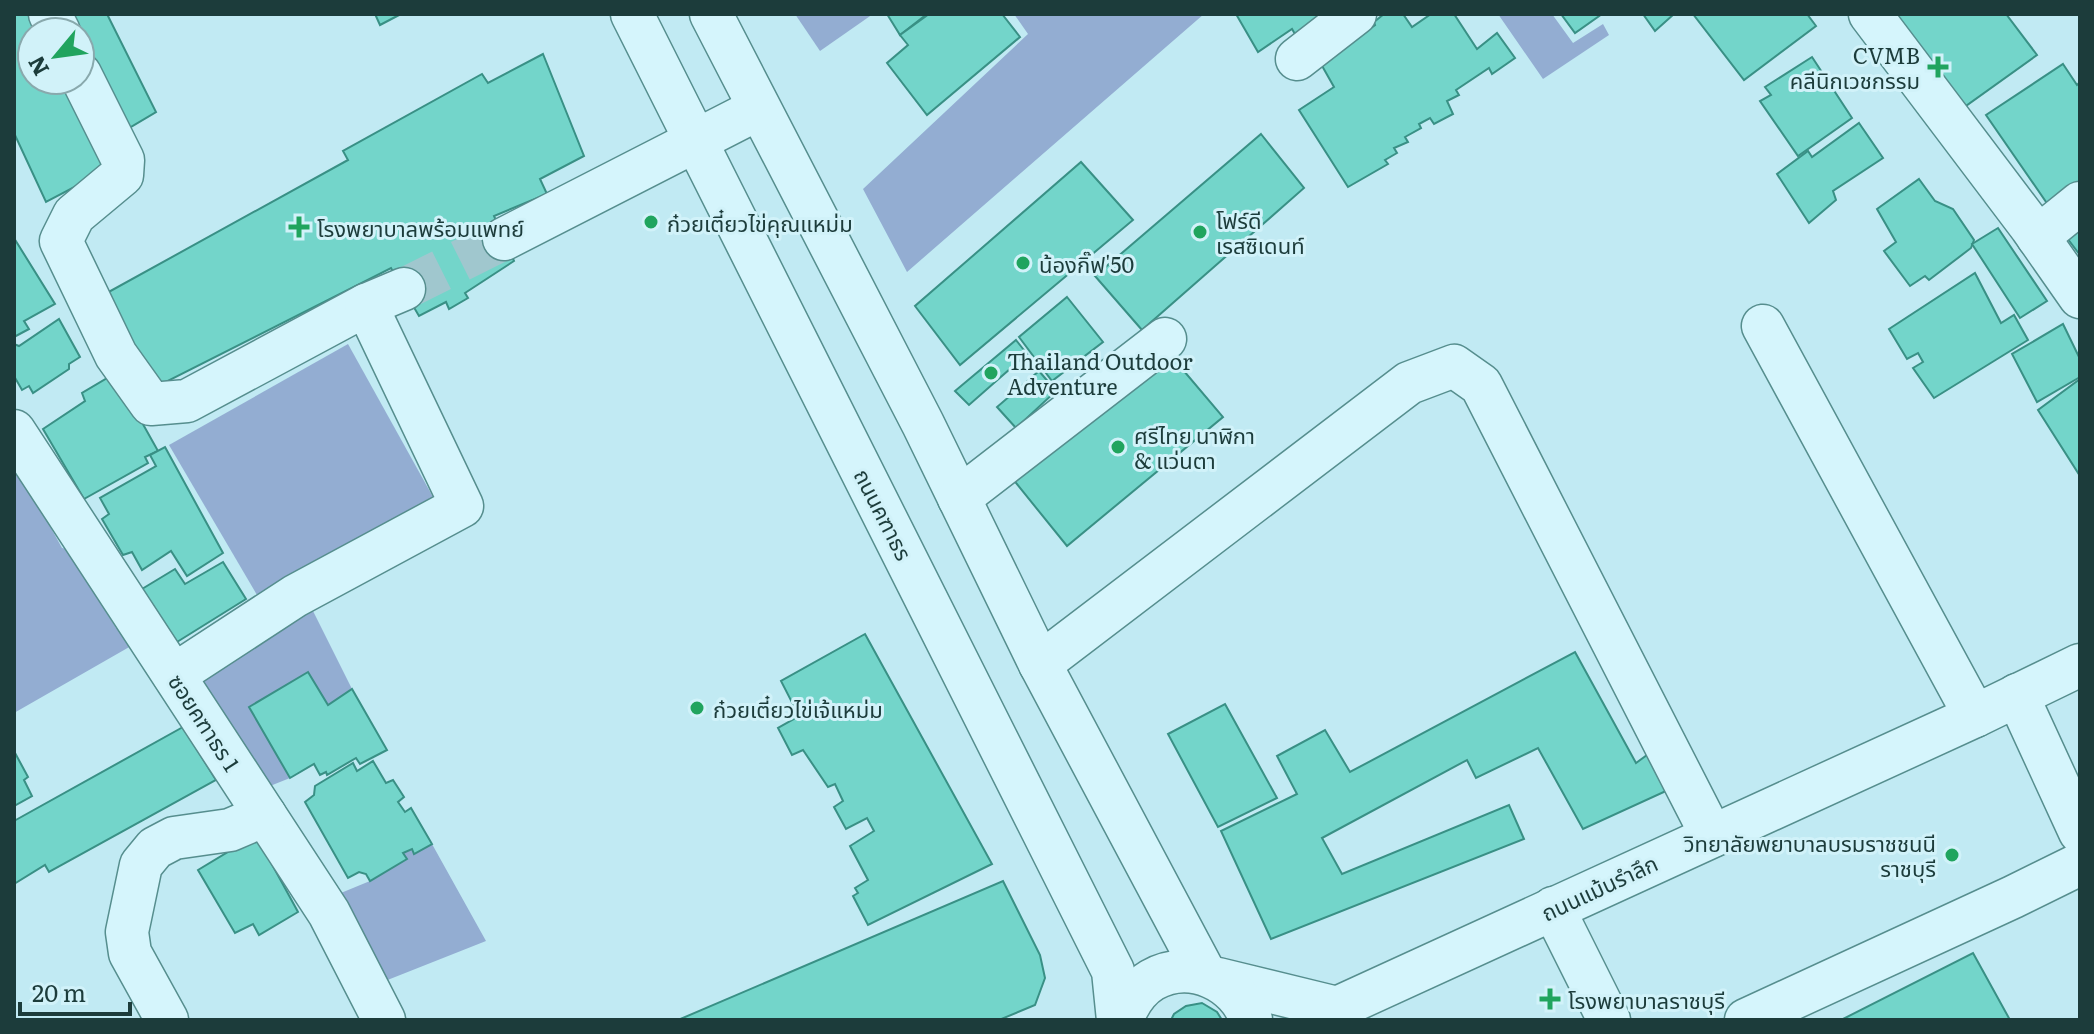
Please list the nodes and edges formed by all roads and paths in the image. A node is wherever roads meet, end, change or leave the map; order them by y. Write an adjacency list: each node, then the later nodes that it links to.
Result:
1 (632, 14): 8 (street, ถนนคฑาธร)
2 (711, 14): 7 (street)
3 (1355, 14): 5 (street)
4 (1870, 14): 10 (street)
5 (1297, 59)
6 (91, 96): 14 (street)
7 (758, 109): 8 (street); 18 (street)
8 (696, 139): 11 (street); 33 (street, ถนนคฑาธร)
9 (2080, 203): 10 (street)
10 (2038, 237): 13 (street)
11 (504, 239)
12 (404, 289): 14 (street)
13 (2080, 297)
14 (366, 305): 21 (street)
15 (1763, 326): 23 (street)
16 (1165, 339): 18 (street)
17 (14, 431): 21 (street, ซอยคฑาธร 1)
18 (959, 498): 19 (street)
19 (1040, 664): 26 (street); 29 (street)
20 (2080, 665): 22 (street, ถนนแม้นรำลึก)
21 (174, 675): 24 (street, ซอยคฑาธร 1)
22 (2017, 695): 23 (street, ถนนแม้นรำลึก); 25 (street)
23 (1975, 716): 26 (street, ถนนแม้นรำลึก)
24 (265, 815): 31 (street); 32 (street, ซอยคฑาธร 1)
25 (2080, 832)
26 (1712, 836): 28 (street, ถนนแม้นรำลึก)
27 (2080, 864): 36 (street)
28 (1553, 908): 30 (street, ถนนแม้นรำลึก); 35 (street)
29 (1212, 977): 30 (street); 33 (street); 34 (street)
30 (1329, 1014)
31 (167, 1020)
32 (384, 1020)
33 (1120, 1020)
34 (1251, 1020)
35 (1609, 1020)
36 (1746, 1020)

